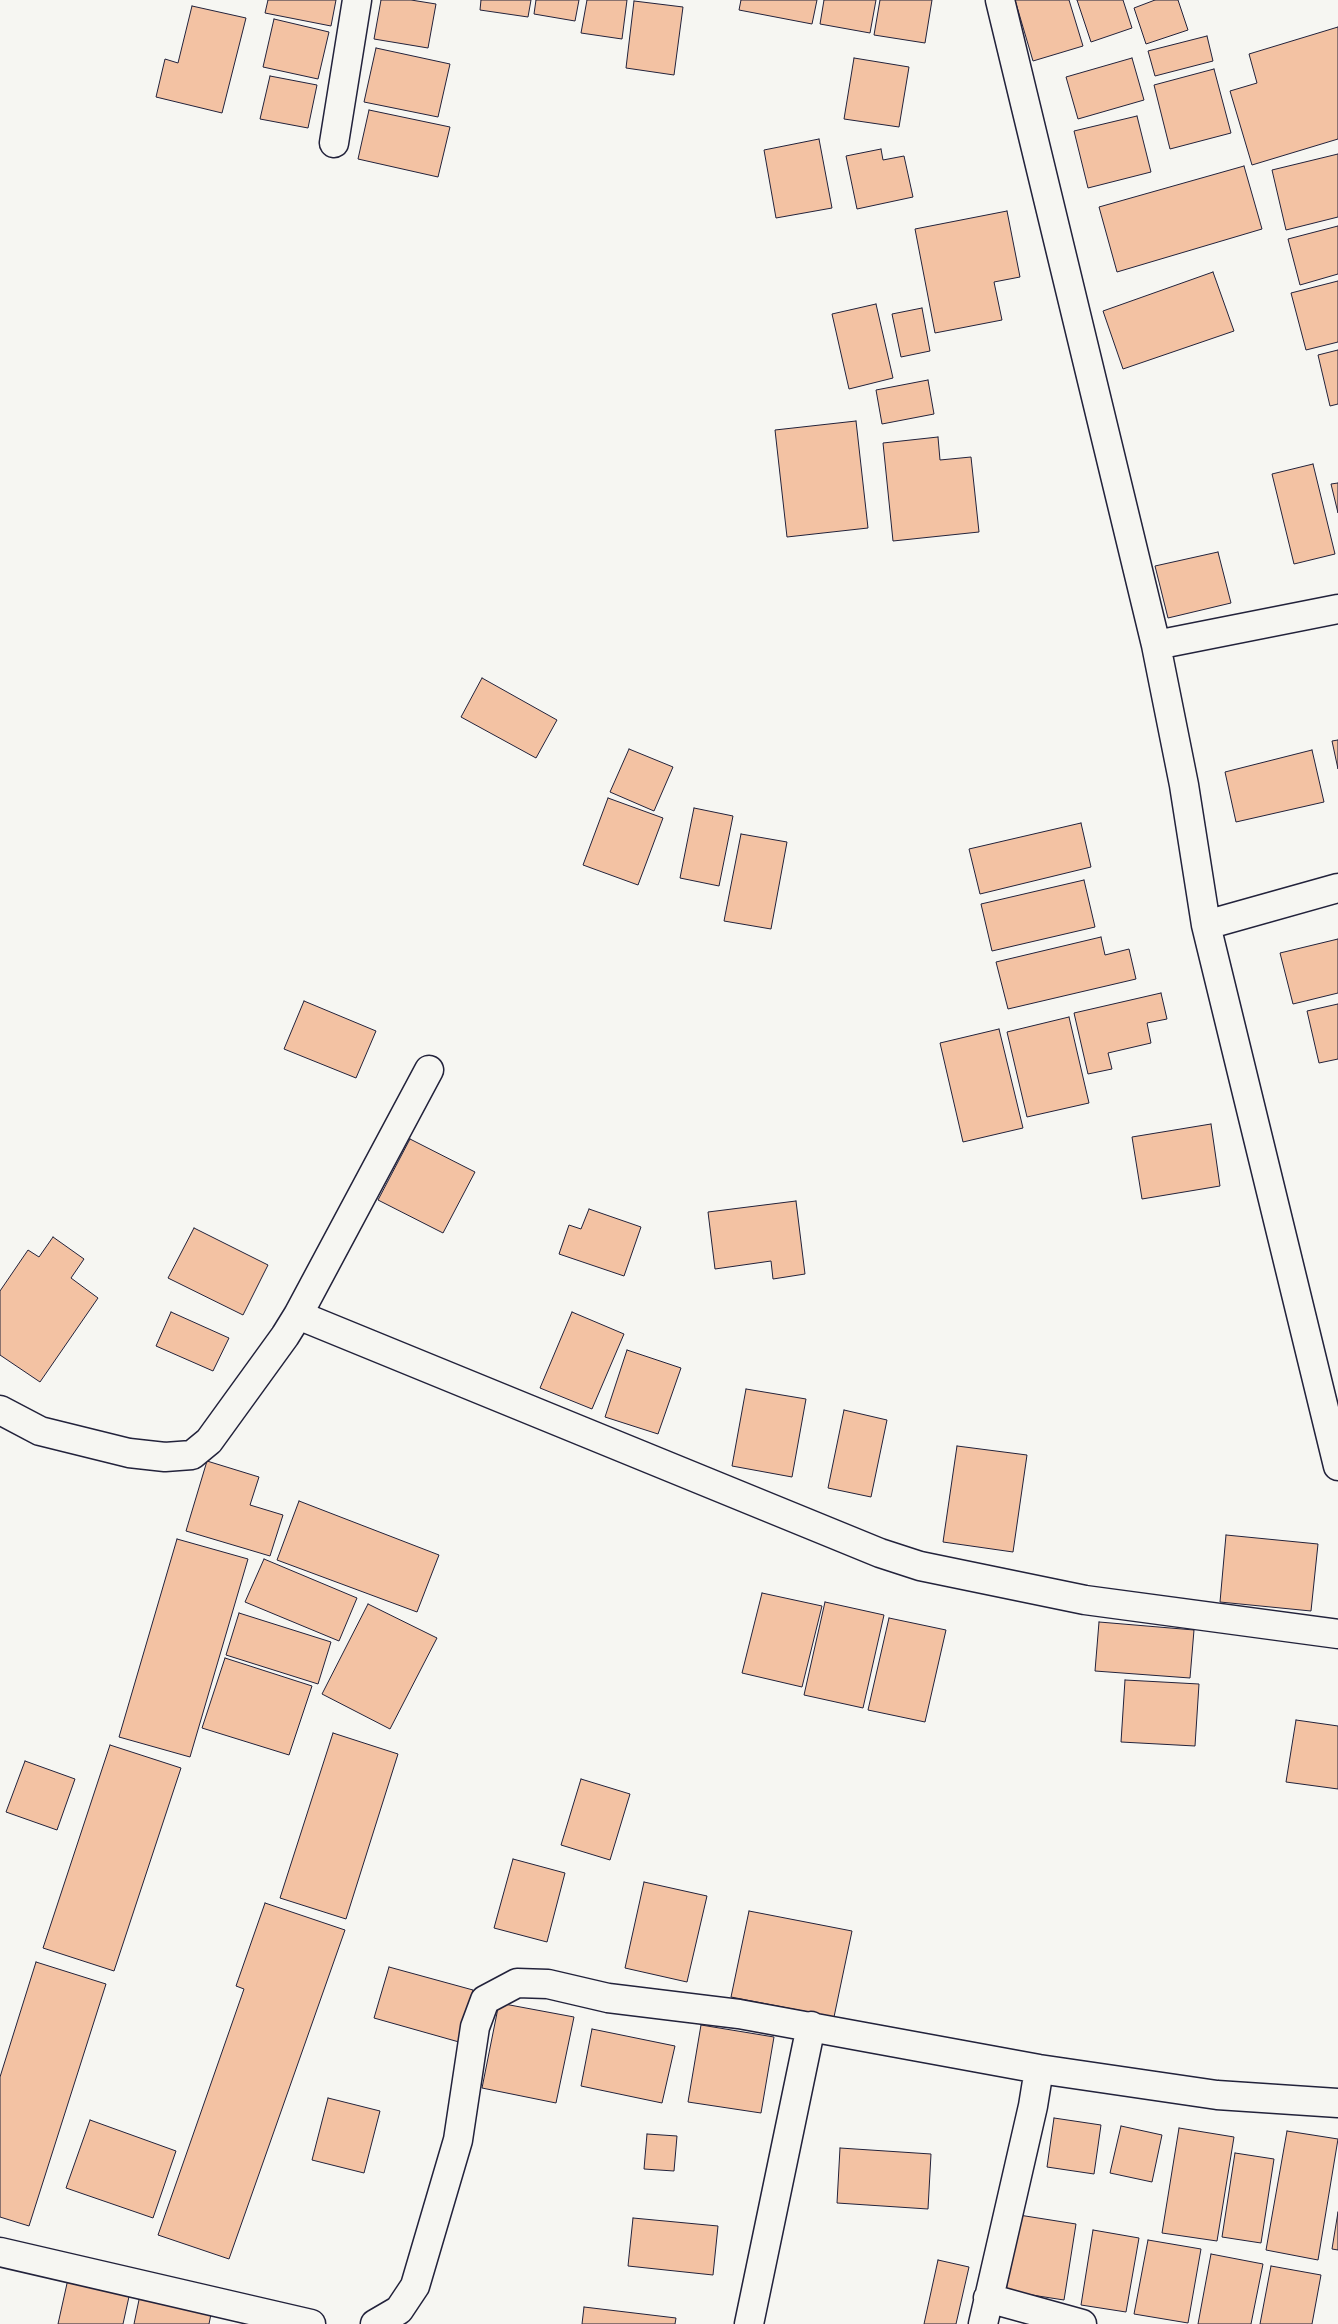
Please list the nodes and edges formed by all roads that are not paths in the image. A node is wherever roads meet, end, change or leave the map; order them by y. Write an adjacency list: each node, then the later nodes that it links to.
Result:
1 (356, 0): 3 (street)
2 (1000, 0): 5 (street)
3 (334, 143)
4 (1338, 609): 5 (street)
5 (1156, 645): 7 (street)
6 (1338, 888): 7 (street)
7 (1206, 925): 11 (street)
8 (429, 1070): 9 (street)
9 (298, 1315): 10 (street); 12 (street)
10 (0, 1410)
11 (1338, 1466)
12 (1338, 1634)
13 (811, 2026): 14 (street); 19 (street); 20 (street)
14 (1039, 2068): 15 (street); 17 (street)
15 (1338, 2103)
16 (0, 2252): 18 (street)
17 (985, 2311): 21 (street)
18 (311, 2324)
19 (375, 2324)
20 (749, 2324)
21 (1082, 2324)

